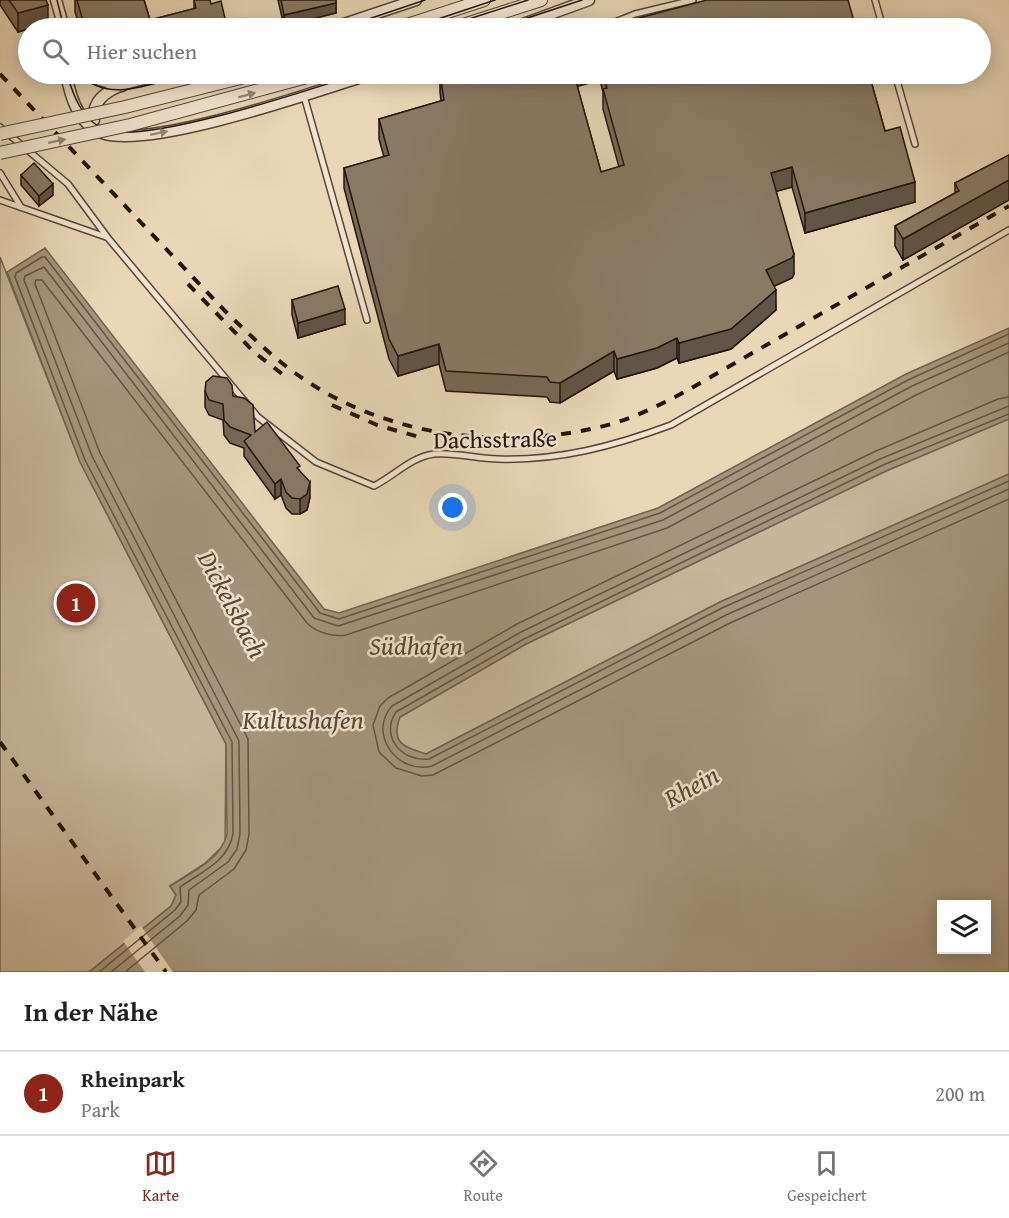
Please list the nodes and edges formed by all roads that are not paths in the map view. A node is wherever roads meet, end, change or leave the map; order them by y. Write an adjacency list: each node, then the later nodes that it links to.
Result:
1 (56, 0): 8 (street)
2 (416, 0): 9 (street)
3 (484, 0): 10 (street)
4 (541, 0): 11 (street)
5 (589, 0): 12 (street)
6 (693, 0): 13 (lane)
7 (874, 0): 14 (lane)
8 (61, 18)
9 (362, 18)
10 (429, 18)
11 (485, 18)
12 (540, 18)
13 (625, 18)
14 (880, 18)
15 (69, 84): 25 (street)
16 (113, 84): 22 (street)
17 (130, 84): 22 (street)
18 (216, 84): 26 (street, bridge)
19 (281, 84): 28 (street, one-way to 19, bridge)
20 (337, 84): 23 (street)
21 (898, 84): 27 (lane)
22 (122, 86): 25 (street)
23 (303, 94): 25 (street, one-way to 23); 34 (lane)
24 (0, 128): 33 (lane)
25 (101, 133)
26 (0, 134)
27 (915, 144)
28 (0, 153)
29 (0, 173): 31 (lane)
30 (0, 200): 31 (lane)
31 (21, 207): 33 (lane)
32 (1009, 230): 33 (lane, Dachsstraße)
33 (108, 238)
34 (367, 320)

